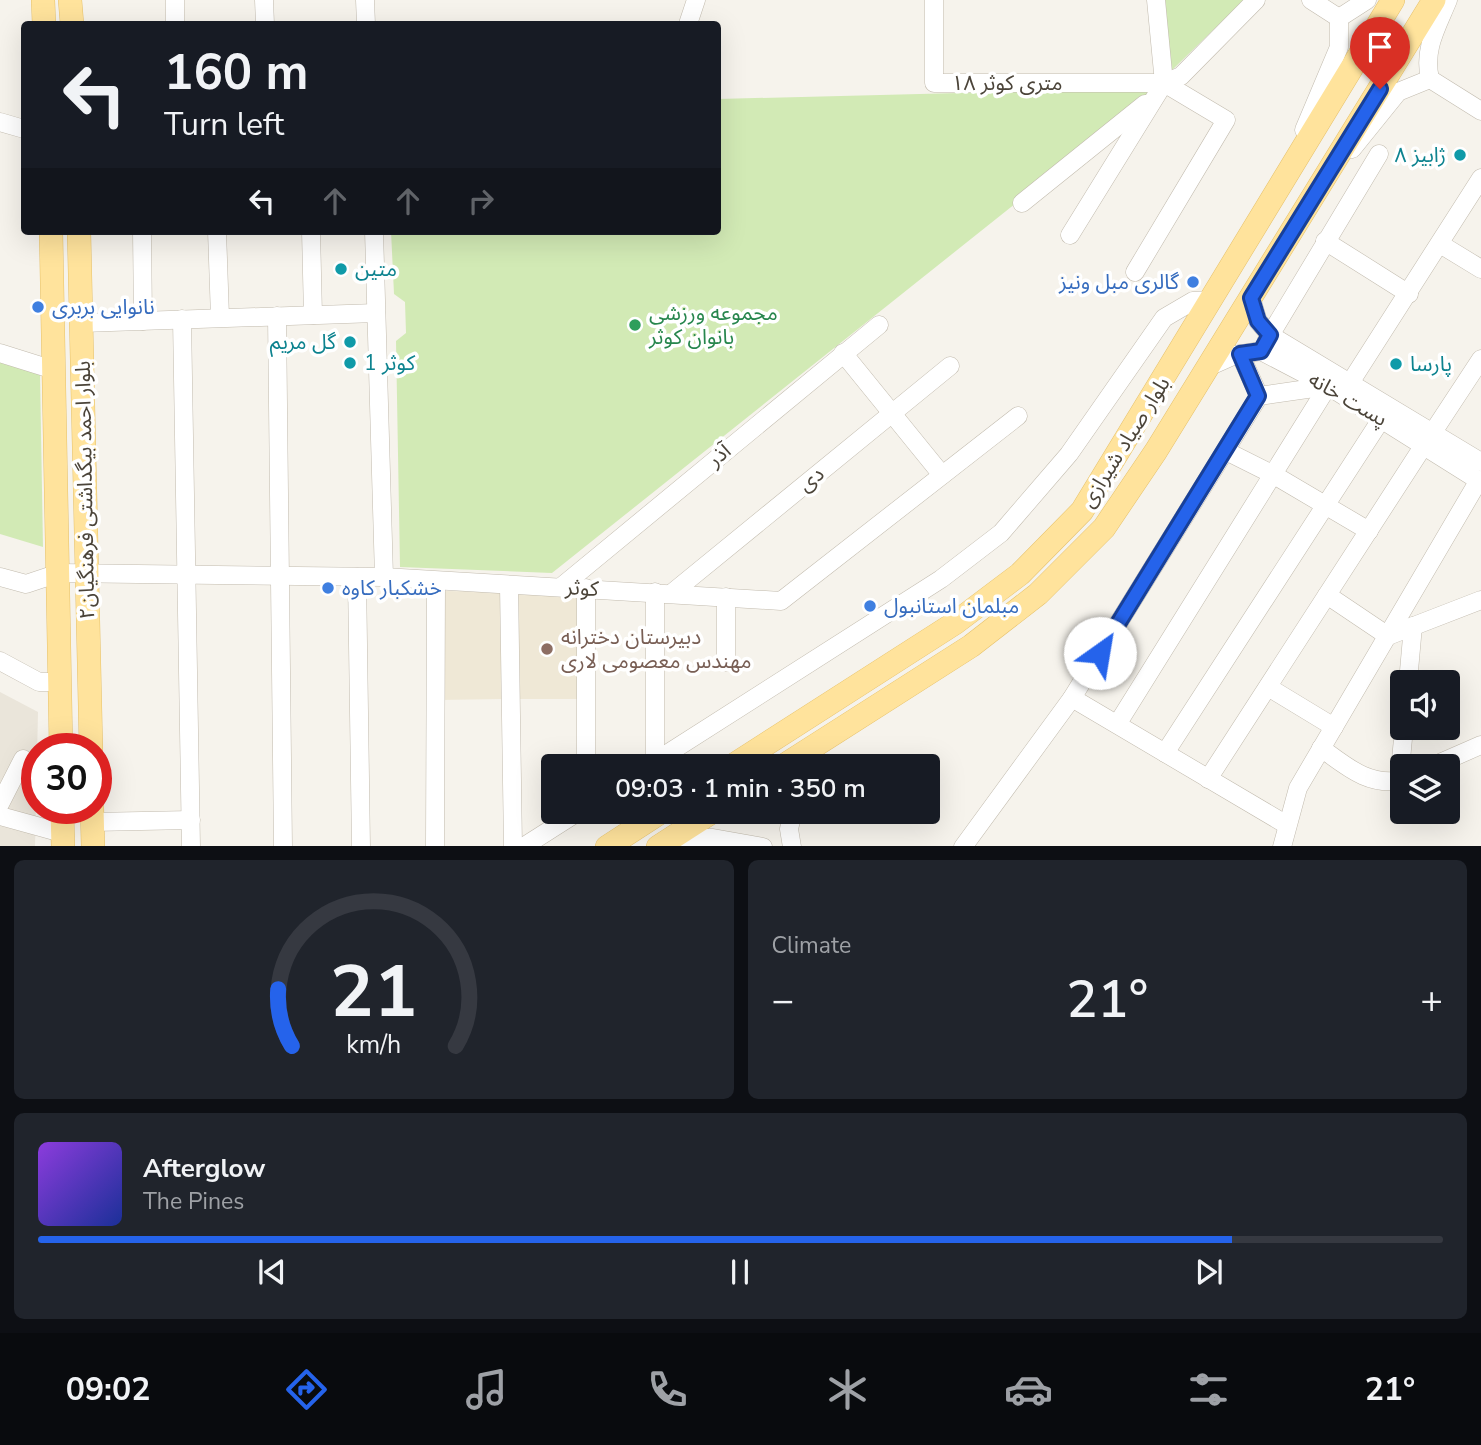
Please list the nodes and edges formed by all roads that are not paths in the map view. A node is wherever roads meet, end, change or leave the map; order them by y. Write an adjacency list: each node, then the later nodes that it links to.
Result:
1 (43, 0): 16 (main road)
2 (70, 0): 17 (main road)
3 (175, 0): 18 (street)
4 (264, 0): 19 (street)
5 (365, 0): 20 (street)
6 (696, 0): 21 (street)
7 (934, 0): 23 (street, ۱۸ متری کوثر)
8 (1156, 0): 23 (street)
9 (1256, 0): 23 (street)
10 (1311, 0): 15 (street)
11 (1367, 0): 15 (street)
12 (1393, 0): 29 (main road, بلوار صیاد شیرازی)
13 (1434, 0): 30 (main road, بلوار صیاد شیرازی)
14 (1448, 0): 22 (street)
15 (1339, 18): 29 (street)
16 (44, 21)
17 (72, 21)
18 (175, 21)
19 (265, 21)
20 (366, 21)
21 (689, 21)
22 (1430, 79): 24 (street); 30 (street)
23 (1159, 89): 31 (street); 38 (street); 42 (street)
24 (1478, 102)
25 (0, 122): 26 (street)
26 (21, 128)
27 (1379, 155): 39 (street)
28 (1481, 178): 40 (street)
29 (1280, 188): 45 (main road, بلوار صیاد شیرازی)
30 (1312, 199): 44 (main road, بلوار صیاد شیرازی)
31 (1022, 203)
32 (51, 235): 62 (main road, بلوار احمد بیگداشتی فرهنگیان۲)
33 (79, 235): 52 (main road, بلوار احمد بیگداشتی فرهنگیان۲)
34 (142, 235): 51 (street)
35 (217, 235): 49 (street)
36 (311, 235): 47 (street)
37 (374, 235): 46 (street)
38 (1070, 235)
39 (1325, 241): 43 (street); 54 (street)
40 (1440, 244): 41 (street); 43 (street)
41 (1481, 269)
42 (1135, 272)
43 (1409, 294): 63 (street)
44 (1251, 298): 54 (street); 61 (main road, بلوار صیاد شیرازی)
45 (1212, 300): 69 (main road, بلوار صیاد شیرازی); 110 (street)
46 (376, 313): 47 (street); 84 (street)
47 (313, 315): 48 (street)
48 (277, 316): 49 (street); 81 (street)
49 (220, 317): 50 (street)
50 (182, 319): 51 (street); 80 (street)
51 (143, 321): 52 (street)
52 (82, 323): 79 (main road, بلوار احمد بیگداشتی فرهنگیان۲)
53 (879, 325): 57 (street, آذر)
54 (1270, 335): 55 (street); 63 (street)
55 (1261, 351): 58 (street); 64 (street, پست خانه)
56 (0, 353): 62 (street)
57 (843, 353): 66 (street); 87 (street, آذر)
58 (1240, 354): 61 (street); 65 (street)
59 (1481, 359): 70 (street)
60 (950, 366): 66 (street, دی)
61 (1208, 367): 71 (main road, بلوار صیاد شیرازی)
62 (54, 369): 78 (main road, بلوار احمد بیگداشتی فرهنگیان۲)
63 (1350, 383): 70 (street)
64 (1328, 386): 65 (street); 68 (street, پست خانه); 74 (street)
65 (1258, 396): 72 (street)
66 (892, 413): 73 (street); 89 (street, دی)
67 (1018, 416): 73 (street)
68 (1382, 418): 70 (street, پست خانه); 76 (street)
69 (1131, 435): 71 (main road); 111 (main road, بلوار صیاد شیرازی)
70 (1429, 438): 75 (street, پست خانه); 77 (street)
71 (1156, 451): 112 (main road, بلوار صیاد شیرازی)
72 (1226, 451): 74 (street); 100 (street)
73 (942, 475): 91 (street, کوثر)
74 (1274, 475): 76 (street); 101 (street)
75 (1480, 475): 94 (street)
76 (1325, 506): 77 (street); 107 (street)
77 (1369, 531): 90 (street)
78 (59, 573): 79 (street, کوثر); 82 (street, کوثر); 98 (main road, بلوار احمد بیگداشتی فرهنگیان۲)
79 (87, 573): 80 (street, کوثر); 104 (main road, بلوار احمد بیگداشتی فرهنگیان۲)
80 (188, 574): 81 (street, کوثر); 120 (street)
81 (282, 576): 83 (street, کوثر); 131 (street)
82 (0, 577)
83 (356, 577): 84 (street, کوثر); 132 (street)
84 (384, 577): 85 (street, کوثر)
85 (436, 581): 86 (street, کوثر); 133 (street)
86 (509, 584): 87 (street, کوثر); 134 (street)
87 (561, 587): 88 (street, کوثر)
88 (586, 589): 89 (street, کوثر); 108 (street)
89 (663, 592): 91 (street, کوثر); 109 (street)
90 (1327, 595): 94 (street); 99 (street)
91 (726, 597): 96 (street)
92 (1481, 600): 93 (street)
93 (1413, 626): 94 (street); 97 (street)
94 (1388, 636): 102 (street)
95 (0, 662): 98 (street)
96 (726, 662)
97 (1409, 670)
98 (60, 682): 103 (main road, بلوار احمد بیگداشتی فرهنگیان۲)
99 (1268, 687): 102 (street); 115 (street)
100 (1072, 698): 101 (street); 139 (street)
101 (1118, 723): 107 (street)
102 (1334, 727): 106 (street)
103 (61, 733)
104 (91, 733)
105 (1481, 745): 113 (street)
106 (1321, 748): 116 (street); 126 (street)
107 (1165, 753): 115 (street)
108 (586, 754)
109 (652, 754)
110 (667, 754)
111 (751, 754)
112 (814, 754)
113 (1460, 754)
114 (21, 763): 117 (street)
115 (1208, 779): 126 (street)
116 (1390, 781)
117 (0, 804)
118 (0, 816): 127 (street)
119 (112, 816): 120 (street)
120 (191, 820): 130 (street)
121 (92, 824): 129 (main road)
122 (559, 824): 135 (street)
123 (641, 824): 136 (main road)
124 (693, 824): 128 (main road)
125 (790, 824): 138 (street)
126 (1287, 825): 140 (street)
127 (63, 840)
128 (665, 842): 137 (street)
129 (93, 846)
130 (191, 846)
131 (283, 846)
132 (361, 846)
133 (435, 846)
134 (513, 846)
135 (523, 846)
136 (607, 846)
137 (763, 846)
138 (792, 846)
139 (963, 846)
140 (1282, 846)

